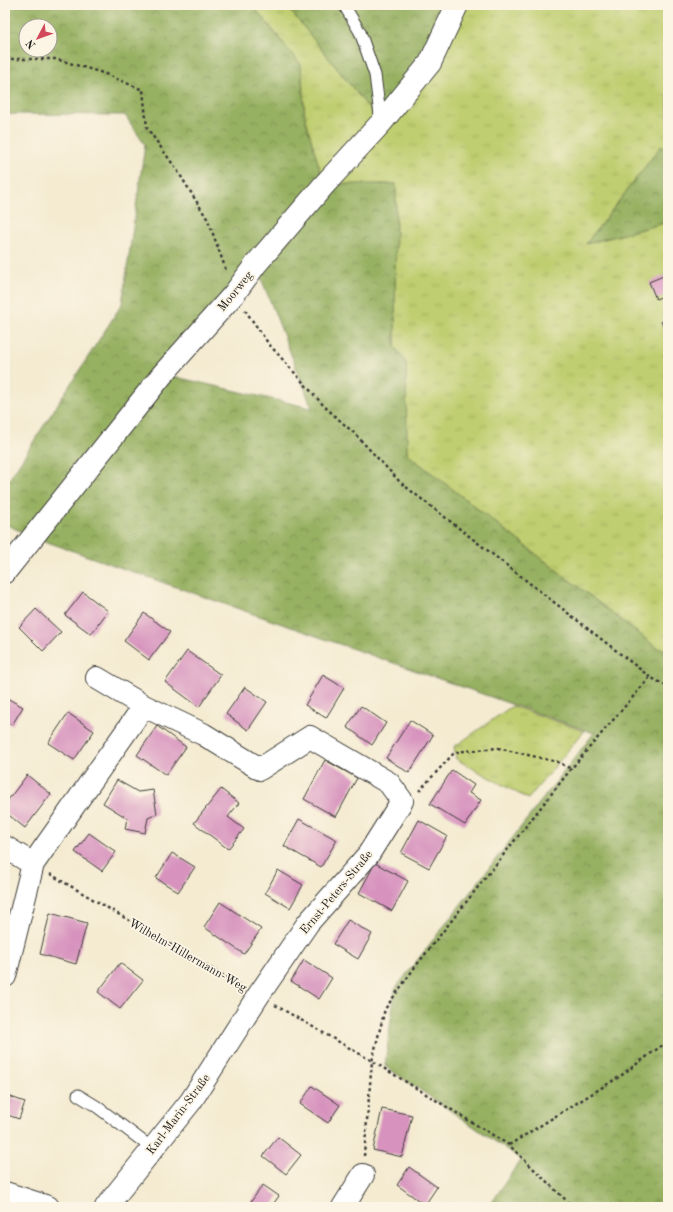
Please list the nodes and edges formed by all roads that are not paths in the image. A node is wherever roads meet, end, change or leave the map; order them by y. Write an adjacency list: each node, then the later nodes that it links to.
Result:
1 (344, 5): 3 (lane)
2 (457, 5): 3 (street, Moorweg)
3 (381, 123): 4 (street, Moorweg)
4 (5, 572)
5 (97, 678): 6 (street)
6 (144, 706): 8 (street); 10 (street, Ernst-Peters-Straße)
7 (5, 847): 8 (street)
8 (32, 864): 9 (street)
9 (5, 976)
10 (258, 996): 12 (street, Karl-Marin-Straße)
11 (78, 1095): 12 (lane)
12 (153, 1149): 16 (street, Karl-Marin-Straße)
13 (363, 1175): 17 (street)
14 (5, 1193): 15 (street)
15 (48, 1207)
16 (106, 1207)
17 (343, 1207)

